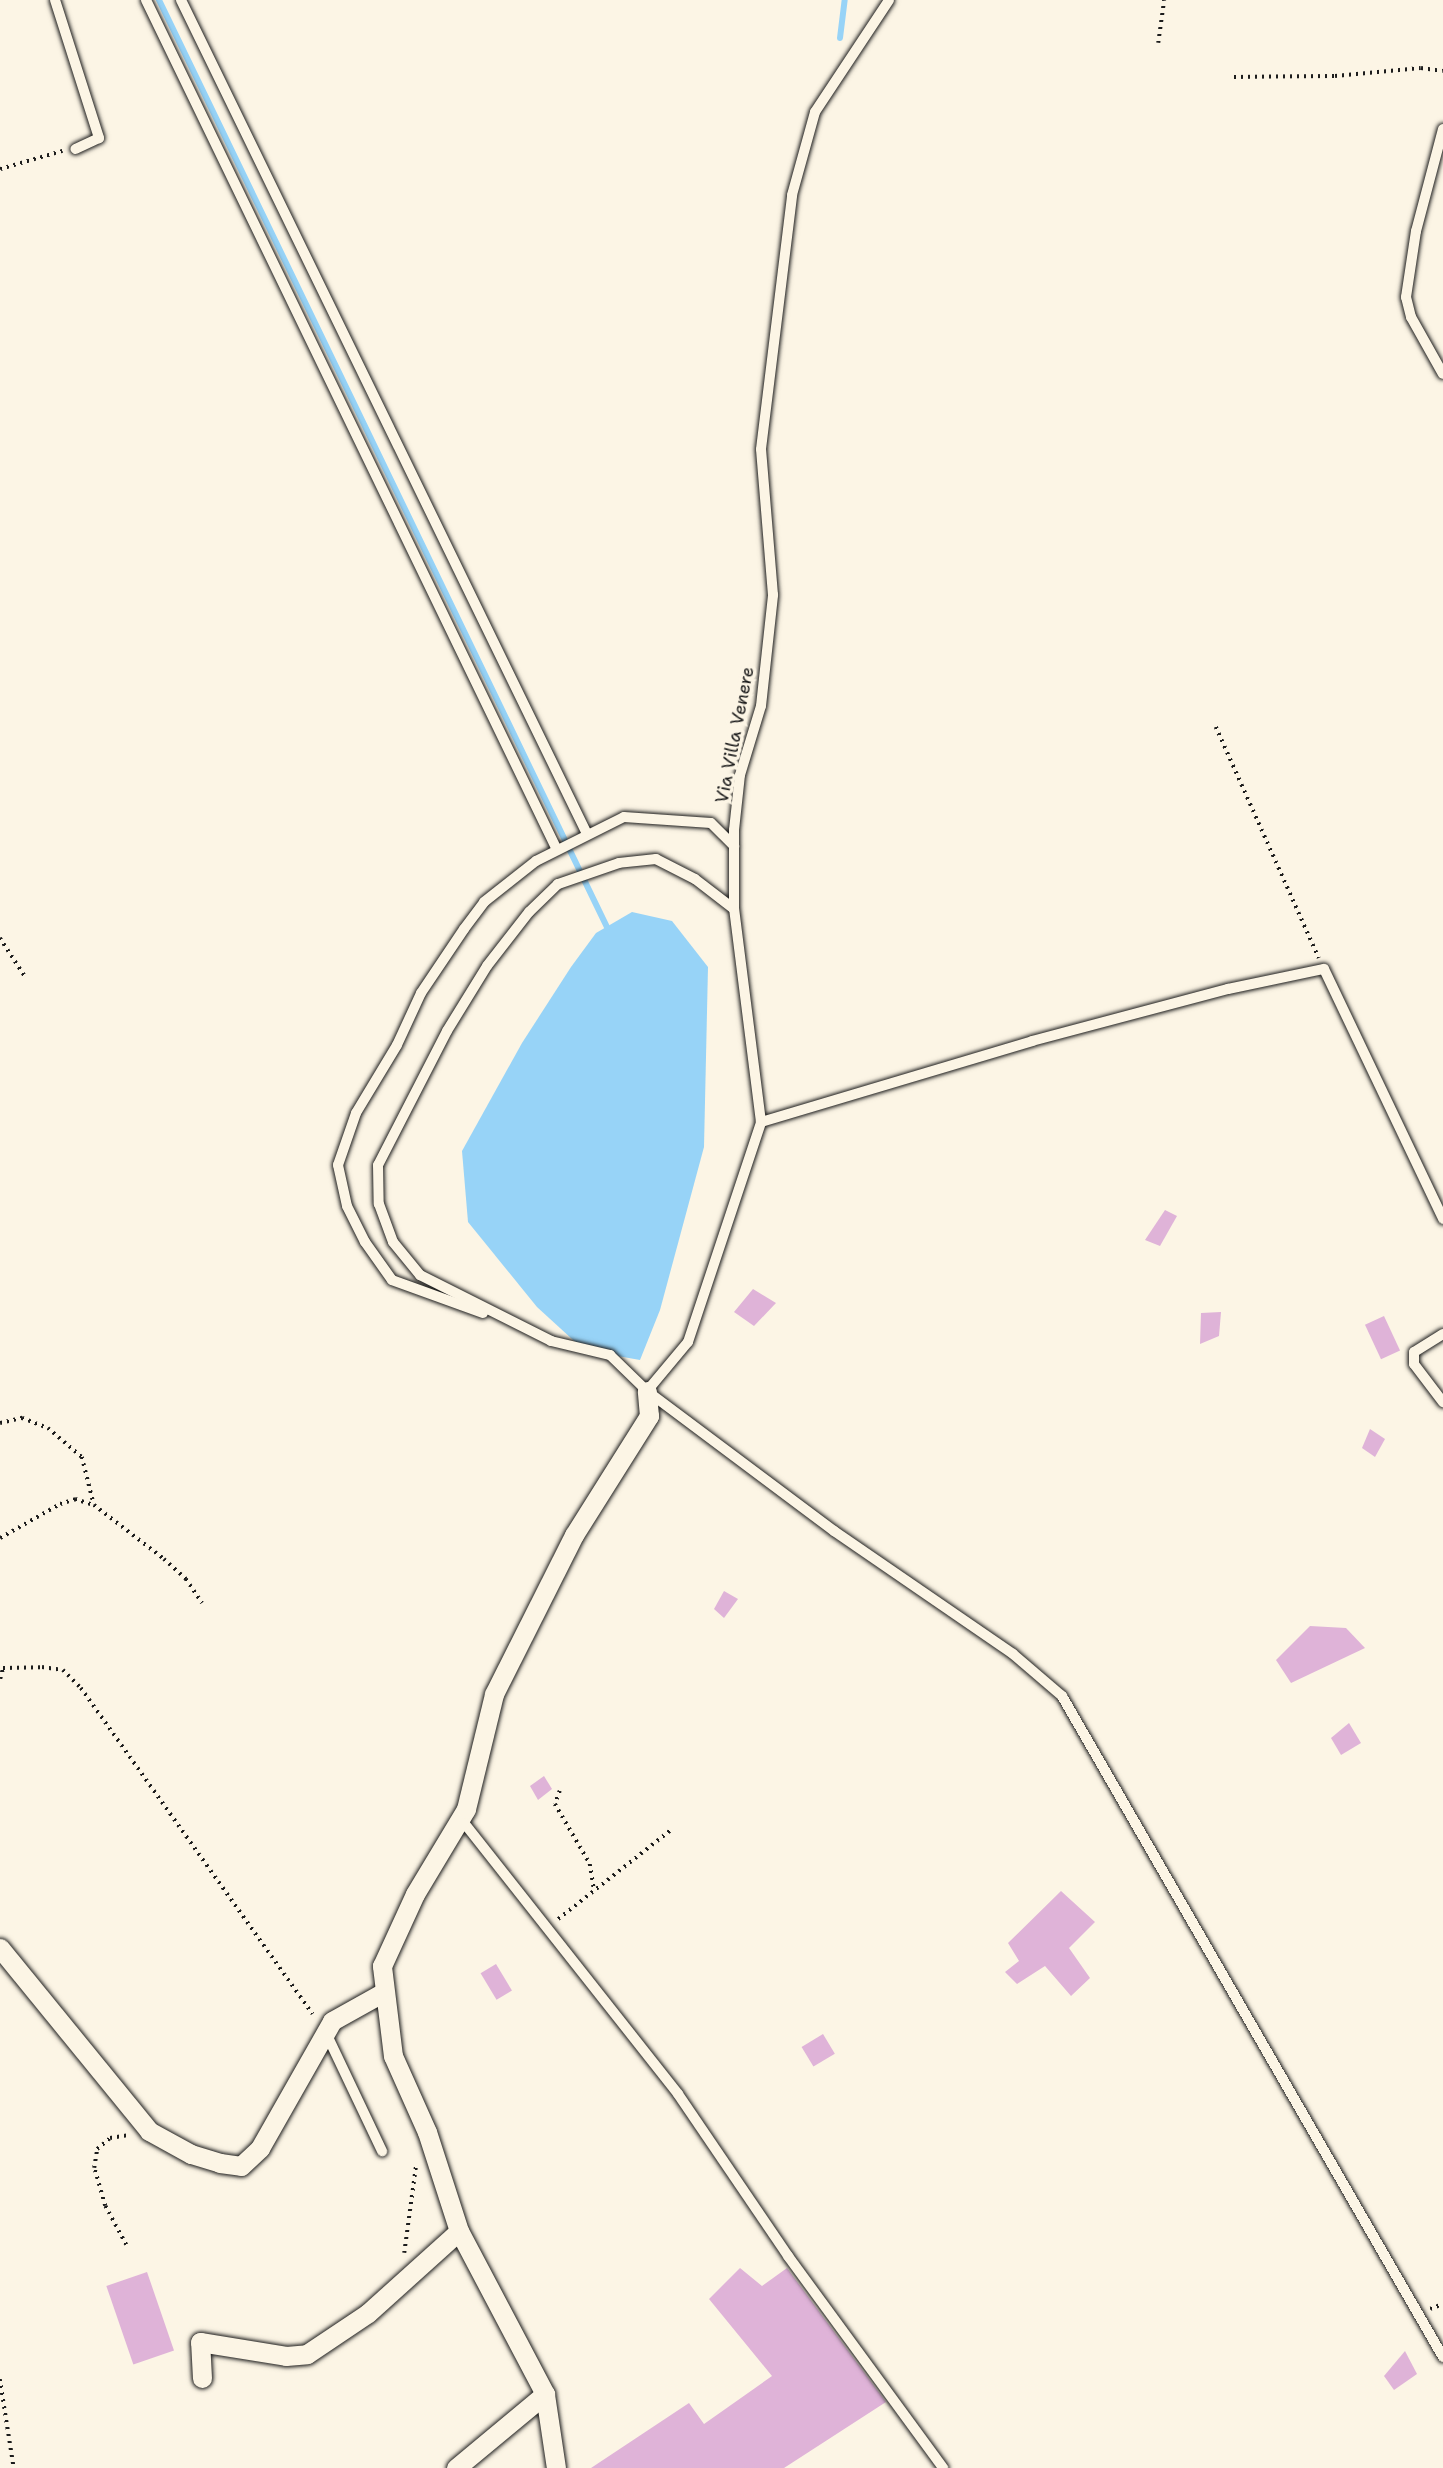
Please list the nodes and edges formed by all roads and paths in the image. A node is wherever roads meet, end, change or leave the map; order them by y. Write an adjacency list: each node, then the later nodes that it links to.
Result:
1 (55, 0): 10 (lane)
2 (146, 0): 16 (lane)
3 (181, 0): 14 (lane)
4 (889, 0): 15 (lane, Via Villa Venere)
5 (1164, 0): 6 (path)
6 (1158, 43)
7 (1443, 71): 8 (path)
8 (1234, 76)
9 (1443, 129): 12 (lane)
10 (75, 149): 11 (path)
11 (0, 169)
12 (1443, 374)
13 (1216, 727): 19 (path)
14 (587, 834): 15 (lane); 16 (lane)
15 (734, 846): 17 (lane, Via Villa Venere)
16 (558, 850): 23 (lane)
17 (734, 909): 21 (lane, Via Villa Venere); 23 (lane)
18 (0, 937): 20 (path)
19 (1324, 969): 21 (lane); 22 (lane)
20 (26, 978)
21 (761, 1122): 25 (lane, Via Villa Venere)
22 (1443, 1219)
23 (507, 1320): 25 (lane)
24 (1443, 1334): 26 (lane)
25 (647, 1391): 33 (street); 46 (lane)
26 (1443, 1402)
27 (0, 1423): 28 (path)
28 (94, 1505): 29 (path); 30 (path)
29 (0, 1538)
30 (202, 1604)
31 (0, 1679): 39 (path)
32 (560, 1791): 35 (path)
33 (461, 1819): 36 (lane); 38 (street)
34 (672, 1829): 35 (path)
35 (594, 1890): 36 (path)
36 (548, 1927): 53 (lane)
37 (0, 1948): 40 (street)
38 (384, 1992): 39 (street); 43 (street)
39 (329, 2027): 40 (street); 41 (lane)
40 (149, 2131): 44 (path)
41 (382, 2151)
42 (417, 2157): 45 (path)
43 (459, 2231): 47 (street); 49 (street)
44 (126, 2245)
45 (402, 2262)
46 (1443, 2357)
47 (202, 2378)
48 (0, 2379): 50 (path)
49 (545, 2394): 51 (street); 52 (street)
50 (14, 2468)
51 (456, 2468)
52 (556, 2468)
53 (943, 2468)

